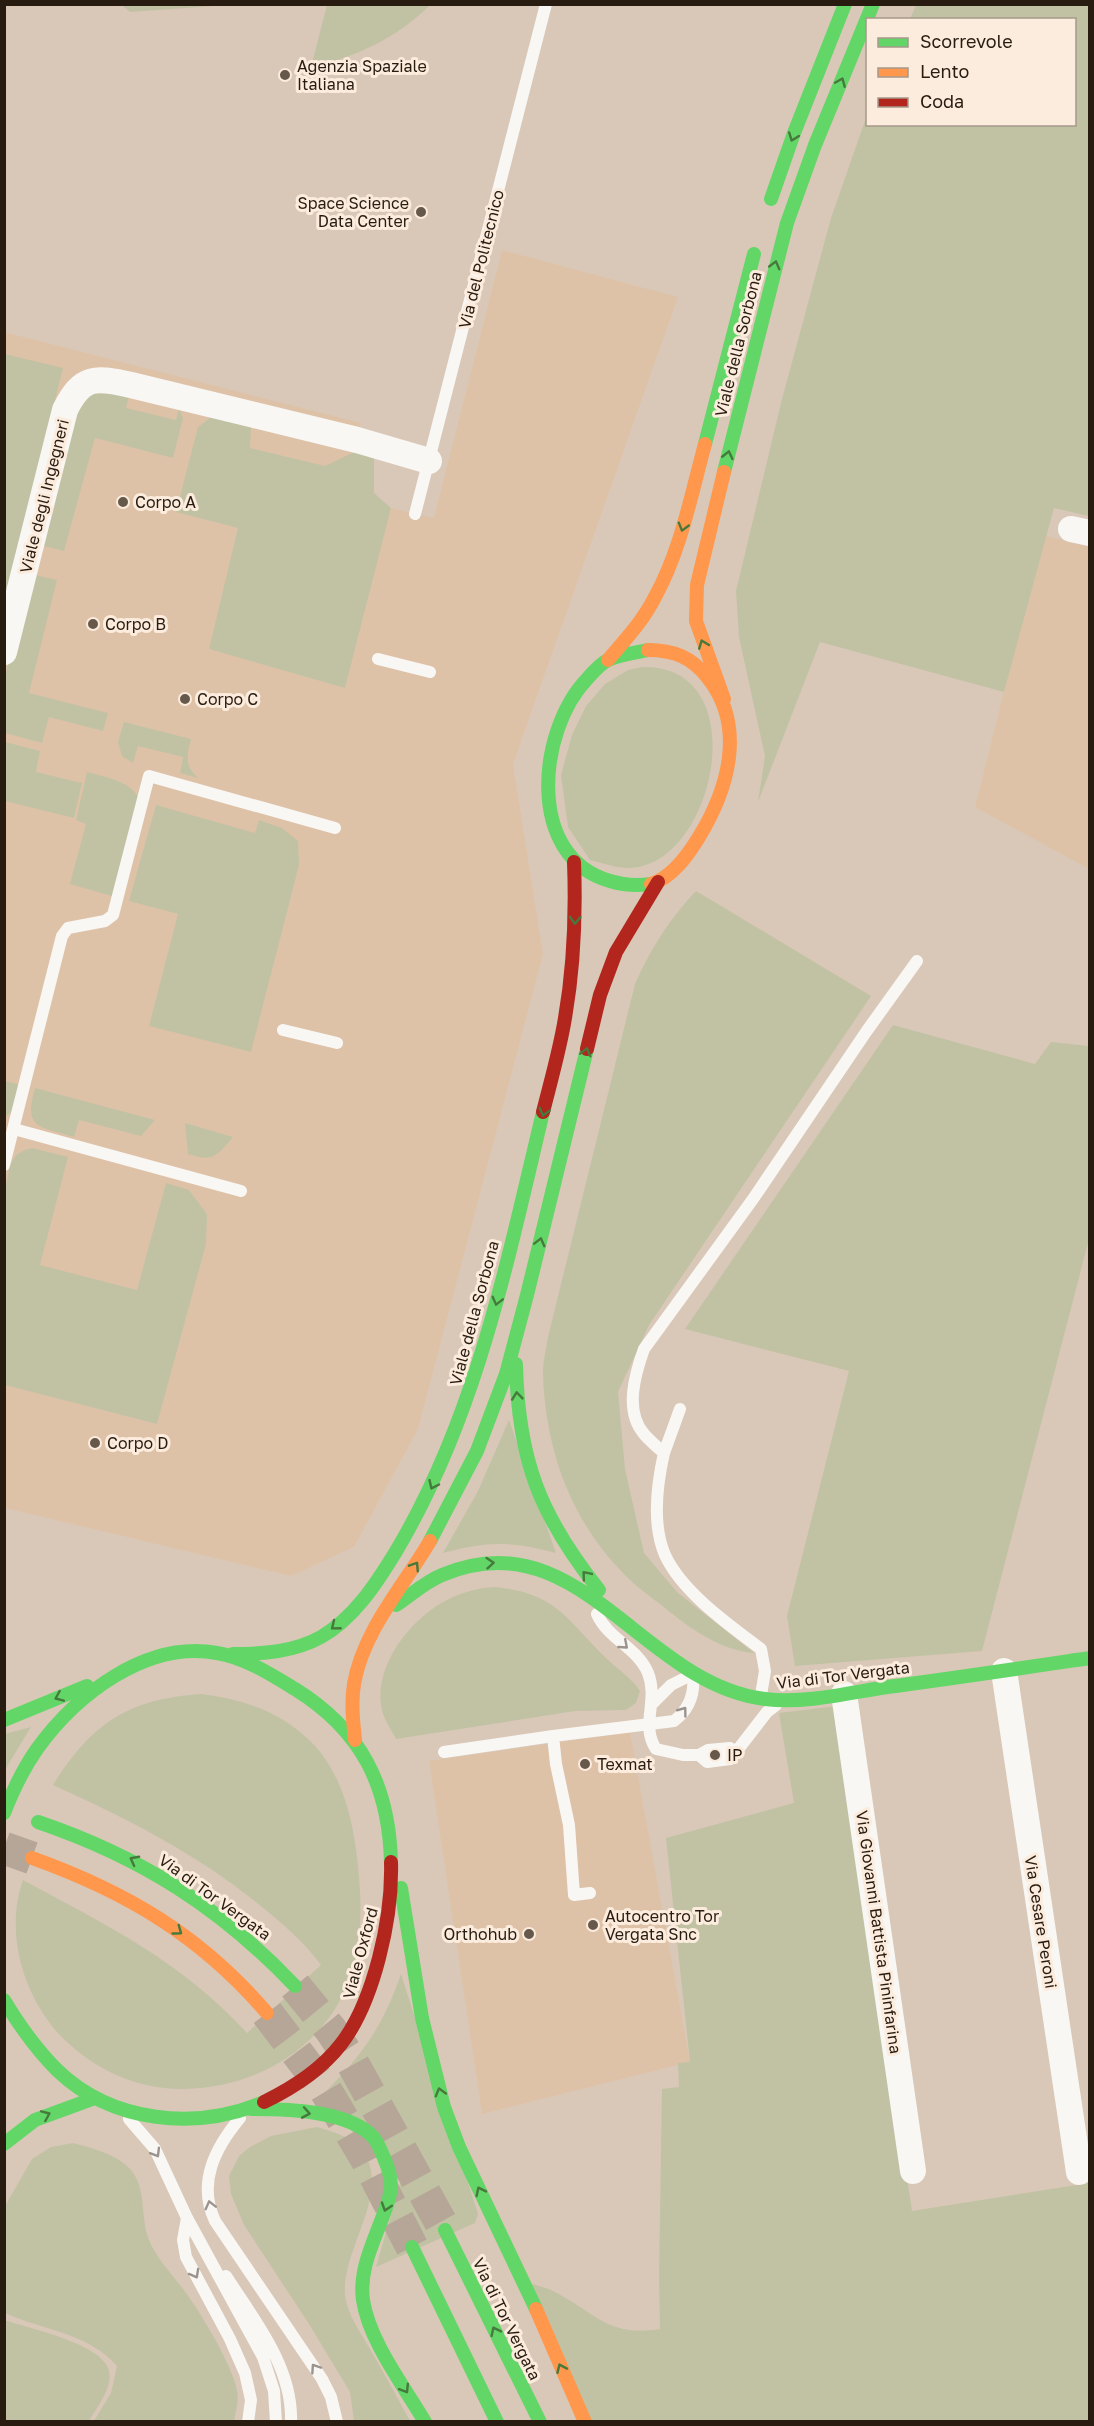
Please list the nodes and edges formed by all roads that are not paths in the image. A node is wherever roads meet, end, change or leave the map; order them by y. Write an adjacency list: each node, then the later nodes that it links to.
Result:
1 (546, 4): 8 (lane, Via del Politecnico)
2 (845, 4): 6 (street, one-way to 6)
3 (873, 4): 4 (street, Viale della Sorbona, one-way to 3)
4 (867, 18)
5 (866, 21): 14 (street, Viale della Sorbona, one-way to 5)
6 (768, 210)
7 (758, 241): 12 (street, Viale della Sorbona, one-way to 12)
8 (429, 461): 9 (lane, Via del Politecnico); 10 (street, Viale degli Ingegneri)
9 (416, 513)
10 (4, 652)
11 (378, 659): 13 (lane)
12 (608, 660): 14 (street); 16 (street)
13 (430, 672)
14 (724, 699): 17 (street)
15 (335, 828): 21 (lane)
16 (574, 861): 17 (street); 30 (street, Viale della Sorbona, one-way to 30)
17 (658, 882): 24 (street, one-way to 17)
18 (917, 961): 26 (lane)
19 (283, 1030): 20 (lane)
20 (337, 1043)
21 (14, 1130): 22 (lane); 23 (lane)
22 (4, 1165)
23 (241, 1191)
24 (517, 1339): 28 (street, one-way to 24); 29 (street, Via di Tor Vergata, one-way to 24)
25 (680, 1409): 26 (lane)
26 (664, 1454): 36 (lane)
27 (592, 1599): 28 (street, Via di Tor Vergata, one-way to 27); 29 (street, Via di Tor Vergata); 38 (lane, one-way to 38)
28 (382, 1615): 42 (street)
29 (622, 1621): 34 (street, Via di Tor Vergata)
30 (226, 1654): 32 (street, Viale Oxford); 42 (street, Viale Oxford)
31 (1089, 1658): 33 (street, Via di Tor Vergata)
32 (133, 1667): 39 (street, one-way to 39); 44 (street, Viale Oxford)
33 (1004, 1671): 35 (street, Via di Tor Vergata); 57 (street, Via Cesare Peroni)
34 (693, 1674): 36 (street, Via di Tor Vergata); 38 (lane); 40 (lane, one-way to 34)
35 (844, 1694): 37 (street, Via di Tor Vergata); 56 (street, Via Giovanni Battista Pininfarina)
36 (760, 1700): 37 (street, Via di Tor Vergata)
37 (781, 1701): 40 (lane)
38 (653, 1703): 40 (lane)
39 (4, 1720)
40 (648, 1724): 41 (lane)
41 (553, 1736): 43 (lane); 48 (lane)
42 (355, 1740): 46 (street, Viale Oxford)
43 (444, 1752)
44 (4, 1813)
45 (38, 1822): 49 (street, Via di Tor Vergata, one-way to 45)
46 (393, 1856): 54 (street, Viale Oxford); 68 (street, one-way to 46)
47 (32, 1858): 51 (street, one-way to 51)
48 (590, 1893)
49 (295, 1986)
50 (4, 2000): 52 (street)
51 (267, 2013)
52 (95, 2098): 53 (street); 55 (street, one-way to 52)
53 (117, 2109): 54 (street, Viale Oxford); 58 (lane, one-way to 58)
54 (248, 2109): 64 (lane, Viale Oxford, one-way to 54); 65 (street, one-way to 65)
55 (4, 2144)
56 (914, 2171)
57 (1079, 2172)
58 (187, 2218): 61 (lane, one-way to 61); 62 (lane); 63 (lane)
59 (445, 2230): 67 (street, Via di Tor Vergata, one-way to 59)
60 (412, 2247): 66 (street)
61 (248, 2421)
62 (276, 2421)
63 (291, 2421)
64 (338, 2421)
65 (425, 2421)
66 (497, 2421)
67 (540, 2421)
68 (585, 2421)

